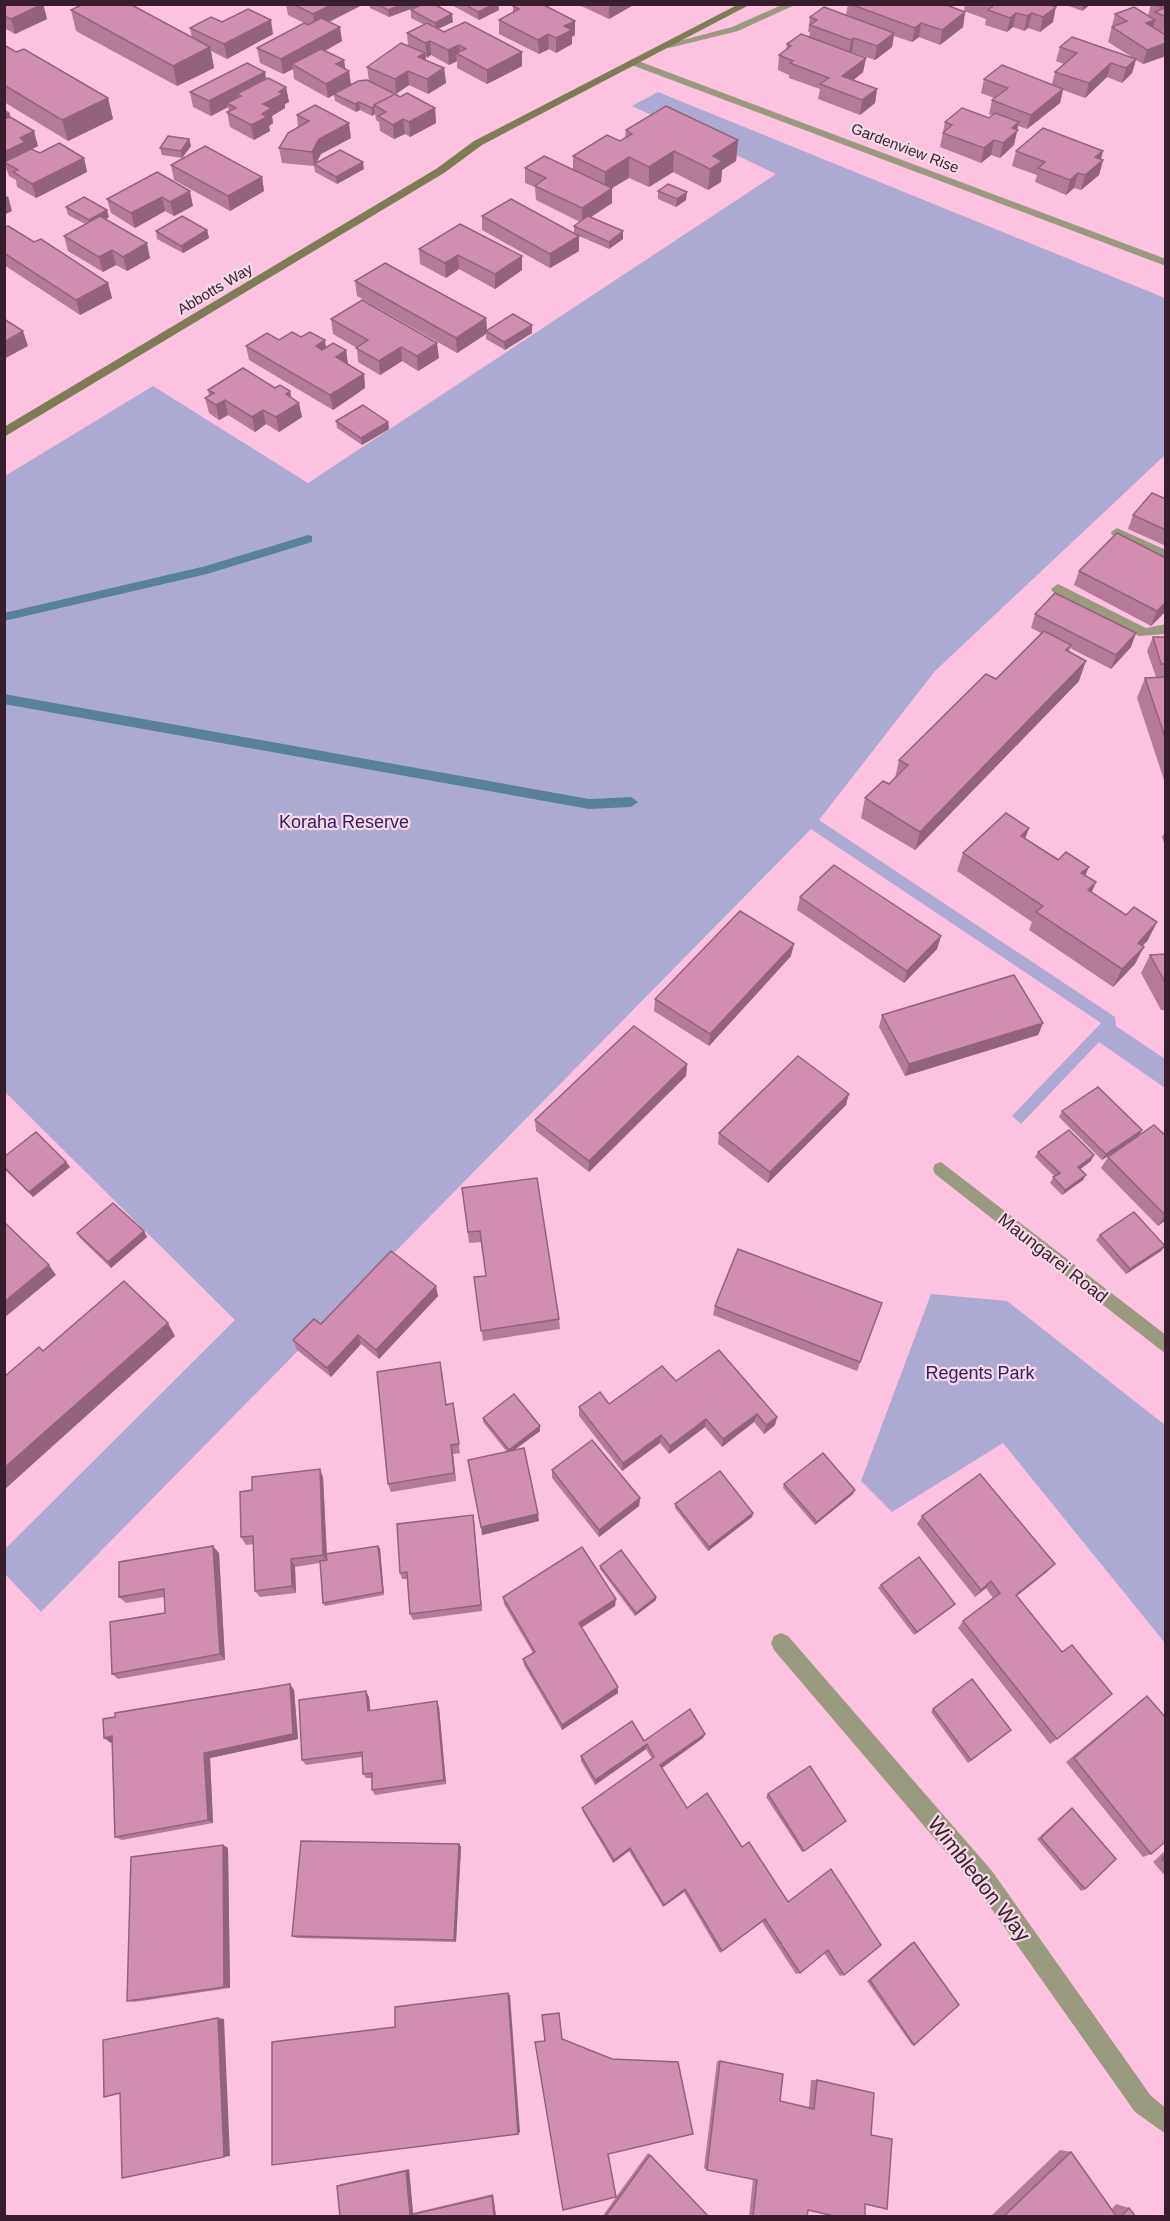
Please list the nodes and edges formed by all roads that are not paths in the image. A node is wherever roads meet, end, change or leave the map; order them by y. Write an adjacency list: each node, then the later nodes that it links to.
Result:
1 (747, 4): 3 (main road, Abbotts Way)
2 (793, 4): 3 (street, Abbotts Way)
3 (669, 45): 4 (main road, Abbotts Way)
4 (633, 62): 5 (street, Gardenview Rise); 6 (main road, Abbotts Way)
5 (1166, 263)
6 (4, 433)
7 (1117, 532): 8 (street)
8 (1166, 556)
9 (1058, 589): 10 (street)
10 (1166, 629)
11 (941, 1169): 12 (street, Maungarei Road)
12 (1166, 1346)
13 (781, 1643): 14 (street, Wimbledon Way)
14 (1166, 2123)

